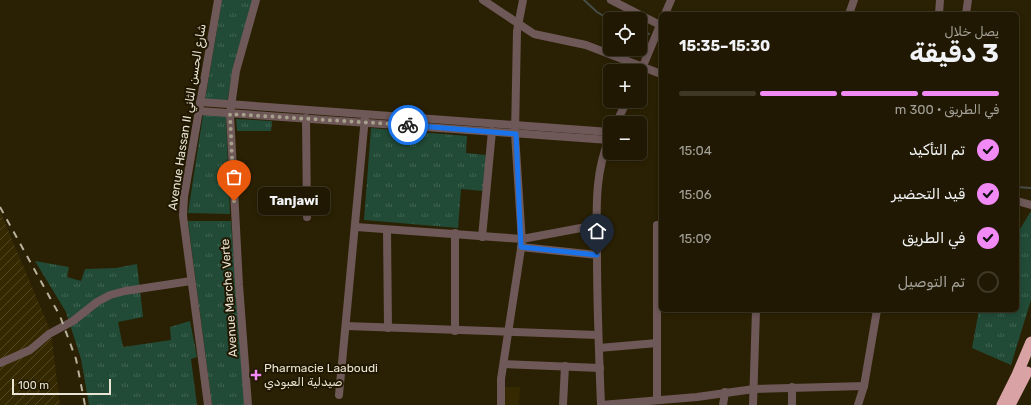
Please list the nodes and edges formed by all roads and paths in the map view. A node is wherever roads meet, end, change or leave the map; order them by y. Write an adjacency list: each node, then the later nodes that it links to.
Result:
1 (218, 0): 21 (street, Avenue Hassan II شارع الحسن الثاني)
2 (256, 0): 22 (street, Avenue Marche Verte)
3 (483, 0): 15 (street)
4 (524, 0): 15 (street)
5 (611, 0): 14 (street)
6 (671, 0): 10 (street)
7 (854, 0): 11 (street)
8 (940, 0): 12 (street)
9 (968, 0): 13 (street)
10 (666, 12)
11 (850, 12)
12 (939, 12)
13 (966, 12)
14 (659, 23)
15 (518, 24): 17 (street); 27 (street)
16 (659, 29): 18 (street)
17 (628, 64)
18 (644, 64)
19 (647, 71): 20 (street)
20 (659, 74)
21 (200, 102): 22 (street); 23 (street, Avenue Hassan II شارع الحسن الثاني)
22 (230, 104): 24 (street, Avenue Marche Verte); 26 (street)
23 (199, 111): 24 (street); 45 (street, Avenue Hassan II شارع الحسن الثاني)
24 (230, 114): 25 (street); 68 (street, Avenue Marche Verte)
25 (306, 118): 26 (street); 35 (street)
26 (365, 118): 27 (street); 28 (street); 38 (street)
27 (516, 125): 29 (street); 30 (street)
28 (492, 130): 29 (street); 41 (street)
29 (516, 134): 31 (street); 42 (street)
30 (603, 135)
31 (603, 136)
32 (603, 159): 36 (street)
33 (1019, 202): 34 (street)
34 (1031, 205)
35 (307, 217)
36 (597, 225): 42 (street); 43 (street)
37 (657, 225): 44 (street)
38 (356, 227): 39 (street); 48 (street)
39 (387, 230): 40 (street); 49 (street)
40 (455, 233): 41 (street); 50 (street)
41 (482, 237): 42 (street)
42 (522, 243): 43 (street); 51 (street)
43 (597, 255): 52 (street)
44 (659, 270): 54 (street)
45 (191, 281): 56 (street); 67 (street, Avenue Hassan II شارع الحسن الثاني)
46 (756, 312): 63 (street)
47 (877, 312): 61 (street)
48 (346, 326): 49 (street); 65 (street)
49 (388, 328): 50 (street)
50 (455, 331): 51 (street)
51 (509, 333): 52 (street); 58 (street)
52 (598, 335): 55 (street)
53 (1031, 342): 76 (highway)
54 (657, 343): 55 (street); 66 (street)
55 (599, 348): 60 (street)
56 (0, 363)
57 (1031, 363): 77 (highway)
58 (504, 364): 59 (street); 69 (street)
59 (565, 366): 60 (street); 70 (street)
60 (600, 368): 71 (street)
61 (864, 386): 62 (street); 75 (street)
62 (792, 387): 63 (street); 74 (street)
63 (754, 389): 64 (street); 73 (street)
64 (725, 392): 66 (street); 72 (street)
65 (340, 395)
66 (657, 400): 71 (street)
67 (208, 405)
68 (248, 405)
69 (501, 405)
70 (563, 405)
71 (601, 405)
72 (723, 405)
73 (753, 405)
74 (792, 405)
75 (858, 405)
76 (1002, 405)
77 (1010, 405)

